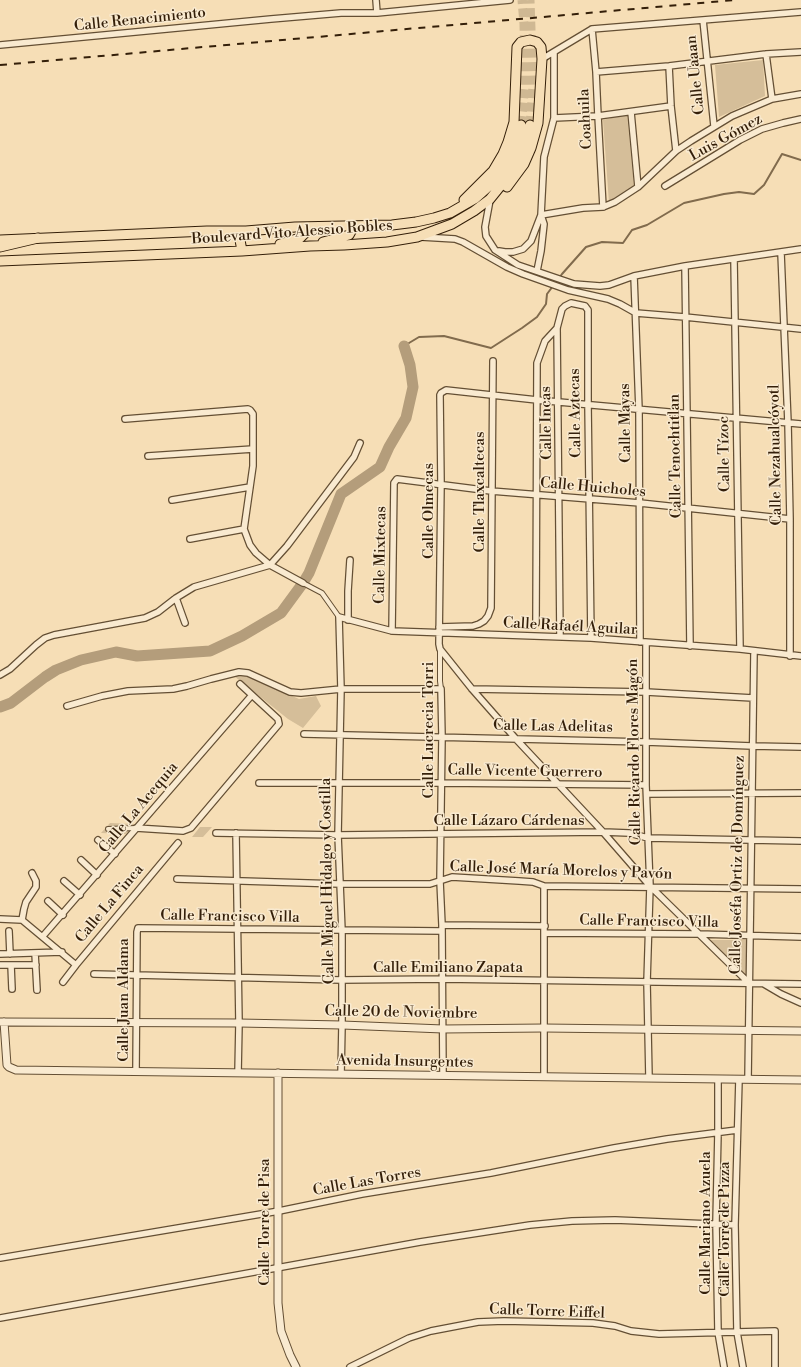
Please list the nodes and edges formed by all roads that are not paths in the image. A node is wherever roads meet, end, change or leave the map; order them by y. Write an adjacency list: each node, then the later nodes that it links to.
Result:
1 (376, 0): 5 (street)
2 (510, 0): 3 (street, Calle Renacimiento)
3 (451, 3): 5 (street, Calle Renacimiento)
4 (801, 12): 6 (street)
5 (377, 13): 8 (street, Calle Renacimiento)
6 (703, 20): 7 (street); 13 (street, Calle Uaaan)
7 (592, 29): 10 (street); 15 (street, Coahuila)
8 (0, 45)
9 (801, 52): 11 (street)
10 (554, 53): 12 (street); 21 (street)
11 (766, 54): 13 (street); 17 (street)
12 (542, 59): 27 (main road); 29 (main road)
13 (707, 61): 14 (street); 23 (street, Calle Uaaan)
14 (669, 66): 15 (street); 18 (street)
15 (596, 72): 20 (street, Coahuila)
16 (801, 94): 17 (street)
17 (772, 99): 23 (street)
18 (671, 106): 19 (street); 24 (street)
19 (631, 112): 20 (street); 26 (street)
20 (598, 116): 21 (street); 28 (street, Coahuila)
21 (554, 118): 30 (street)
22 (801, 119): 25 (street, Luis Gómez)
23 (714, 126): 24 (street)
24 (676, 151): 26 (street)
25 (665, 186)
26 (638, 187): 28 (street)
27 (490, 200): 29 (main road, Boulevard Vito Alessio Robles); 34 (main road, Boulevard Vito Alessio Robles); 38 (street)
28 (603, 207): 30 (street)
29 (450, 213): 31 (main road, Boulevard Vito Alessio Robles)
30 (541, 215): 38 (street); 45 (street)
31 (354, 226): 32 (main road, Boulevard Vito Alessio Robles); 36 (main road)
32 (305, 227): 33 (main road, Boulevard Vito Alessio Robles); 37 (main road)
33 (246, 231): 35 (main road, Boulevard Vito Alessio Robles); 40 (main road)
34 (417, 237): 36 (main road, Boulevard Vito Alessio Robles); 48 (street)
35 (2, 244)
36 (310, 246): 37 (main road, Boulevard Vito Alessio Robles)
37 (254, 250): 40 (main road, Boulevard Vito Alessio Robles)
38 (495, 250): 45 (street)
39 (801, 250): 41 (street)
40 (242, 251): 43 (main road, Boulevard Vito Alessio Robles)
41 (781, 253): 42 (street); 52 (street, Calle Nezahualcóyotl)
42 (734, 258): 44 (street); 50 (street, Calle Tízoc)
43 (0, 261)
44 (684, 266): 46 (street); 49 (street, Calle Tenochtitlan)
45 (537, 271): 46 (street)
46 (634, 276): 48 (street, Calle Mayas)
47 (565, 306): 51 (street, Calle Incas); 58 (street, Calle Aztecas)
48 (636, 313): 49 (street); 59 (street, Calle Mayas)
49 (685, 317): 50 (street); 60 (street, Calle Tenochtitlan)
50 (735, 323): 52 (street); 61 (street, Calle Tízoc)
51 (558, 328): 56 (street); 57 (street, Calle Incas)
52 (784, 328): 53 (street); 63 (street, Calle Nezahualcóyotl)
53 (801, 329)
54 (493, 361): 55 (street, Calle Tlaxcaltecas)
55 (492, 395): 56 (street); 69 (street, Calle Olmecas); 71 (street, Calle Tlaxcaltecas)
56 (537, 400): 57 (street); 72 (street)
57 (559, 402): 58 (street); 73 (street, Calle Incas)
58 (588, 405): 59 (street); 75 (street, Calle Aztecas)
59 (639, 410): 60 (street); 76 (street, Calle Mayas)
60 (687, 414): 61 (street); 77 (street, Calle Tenochtitlan)
61 (737, 418): 63 (street); 78 (street, Calle Tízoc)
62 (125, 419): 66 (street)
63 (788, 423): 64 (street); 79 (street, Calle Nezahualcóyotl)
64 (801, 424)
65 (360, 443): 83 (street)
66 (253, 449): 67 (street); 70 (street)
67 (148, 456)
68 (396, 480): 69 (street, Calle Huicholes); 91 (street, Calle Mixtecas)
69 (441, 484): 71 (street, Calle Huicholes); 90 (street, Calle Olmecas)
70 (250, 487): 74 (street); 80 (street)
71 (491, 491): 72 (street, Calle Huicholes); 90 (street, Calle Tlaxcaltecas)
72 (537, 495): 73 (street, Calle Huicholes); 89 (street)
73 (560, 497): 75 (street, Calle Huicholes); 92 (street, Calle Incas)
74 (172, 500)
75 (590, 500): 76 (street, Calle Huicholes); 93 (street, Calle Aztecas)
76 (640, 503): 77 (street, Calle Huicholes); 94 (street, Calle Mayas)
77 (689, 509): 78 (street, Calle Huicholes); 95 (street, Calle Tenochtitlan)
78 (738, 514): 79 (street, Calle Huicholes); 97 (street, Calle Tízoc)
79 (790, 519): 99 (street, Calle Nezahualcóyotl)
80 (244, 529): 81 (street); 83 (street)
81 (190, 539)
82 (350, 560): 87 (street)
83 (270, 565): 84 (street); 85 (street)
84 (303, 583): 86 (street)
85 (176, 598): 88 (street); 101 (street)
86 (339, 617): 87 (street, Calle Rafaél Aguilar); 104 (street, Calle Miguel Hidalgo y Costilla)
87 (348, 620): 91 (street, Calle Rafaél Aguilar)
88 (185, 623)
89 (536, 623)
90 (439, 630): 91 (street, Calle Rafaél Aguilar); 92 (street, Calle Rafaél Aguilar); 96 (street, Calle Olmecas)
91 (392, 631)
92 (560, 637): 93 (street, Calle Rafaél Aguilar)
93 (591, 638): 94 (street, Calle Rafaél Aguilar)
94 (643, 643): 95 (street, Calle Rafaél Aguilar); 106 (street, Calle Ricardo Flores Magón)
95 (690, 646): 97 (street, Calle Rafaél Aguilar)
96 (440, 649): 103 (street, Calle Lucrecia Torri); 105 (street)
97 (740, 649): 98 (street, Calle Rafaél Aguilar)
98 (754, 652): 99 (street, Calle Rafaél Aguilar); 108 (street, Calle Joséfa Ortiz de Domínguez)
99 (790, 656): 100 (street, Calle Rafaél Aguilar)
100 (801, 656)
101 (0, 674)
102 (240, 684): 107 (street)
103 (441, 688): 104 (street); 112 (street, Calle Lucrecia Torri)
104 (341, 689): 109 (street); 111 (street, Calle Miguel Hidalgo y Costilla)
105 (472, 689): 106 (street); 113 (street)
106 (646, 692): 108 (street); 114 (street, Calle Ricardo Flores Magón)
107 (252, 695): 125 (street, Calle La Acequia); 125 (street)
108 (753, 698): 115 (street, Calle Joséfa Ortiz de Domínguez)
109 (67, 706)
110 (304, 734): 111 (street, Calle Las Adelitas)
111 (340, 736): 112 (street, Calle Las Adelitas); 118 (street, Calle Miguel Hidalgo y Costilla)
112 (442, 737): 113 (street, Calle Las Adelitas); 119 (street, Calle Lucrecia Torri)
113 (516, 739): 114 (street, Calle Las Adelitas); 120 (street)
114 (646, 742): 115 (street, Calle Las Adelitas); 121 (street, Calle Ricardo Flores Magón)
115 (752, 746): 116 (street, Calle Las Adelitas); 122 (street, Calle Joséfa Ortiz de Domínguez)
116 (801, 746)
117 (259, 783): 118 (street, Calle Vicente Guerrero)
118 (339, 783): 119 (street, Calle Vicente Guerrero); 131 (street, Calle Miguel Hidalgo y Costilla)
119 (442, 783): 120 (street, Calle Vicente Guerrero); 130 (street, Calle Lucrecia Torri)
120 (559, 784): 121 (street, Calle Vicente Guerrero); 127 (street)
121 (646, 786): 124 (street, Calle Ricardo Flores Magón)
122 (752, 793): 123 (street); 124 (street); 134 (street, Calle Joséfa Ortiz de Domínguez)
123 (801, 793)
124 (647, 794): 132 (street, Calle Ricardo Flores Magón)
125 (136, 828): 126 (street); 137 (street, Calle La Acequia)
126 (108, 829)
127 (603, 832): 130 (street, Calle Lázaro Cárdenas); 132 (street, Calle Lázaro Cárdenas); 147 (street)
128 (216, 833): 129 (street, Calle Lázaro Cárdenas)
129 (236, 833): 131 (street, Calle Lázaro Cárdenas); 142 (street)
130 (440, 833): 131 (street, Calle Lázaro Cárdenas); 144 (street, Calle Lucrecia Torri)
131 (338, 835): 145 (street, Calle Miguel Hidalgo y Costilla)
132 (648, 838): 134 (street, Calle Lázaro Cárdenas); 147 (street, Calle Ricardo Flores Magón)
133 (98, 840): 137 (street)
134 (752, 840): 135 (street, Calle Lázaro Cárdenas); 148 (street, Calle Joséfa Ortiz de Domínguez)
135 (801, 841)
136 (178, 843): 174 (street, Calle La Finca)
137 (115, 854): 140 (street, Calle La Acequia)
138 (81, 860): 140 (street)
139 (32, 873): 154 (street)
140 (97, 875): 150 (street, Calle La Acequia)
141 (177, 879): 142 (street, Calle José María Morelos y Pavón)
142 (237, 880): 145 (street, Calle José María Morelos y Pavón); 158 (street)
143 (64, 881): 150 (street)
144 (440, 882): 145 (street, Calle José María Morelos y Pavón); 146 (street, Calle José María Morelos y Pavón); 157 (street, Calle Lucrecia Torri)
145 (340, 884): 160 (street, Calle Miguel Hidalgo y Costilla)
146 (544, 886): 147 (street, Calle José María Morelos y Pavón); 155 (street)
147 (650, 886): 148 (street, Calle José María Morelos y Pavón); 162 (street, Calle Ricardo Flores Magón); 163 (street)
148 (750, 888): 149 (street, Calle José María Morelos y Pavón); 165 (street, Calle Joséfa Ortiz de Domínguez)
149 (801, 889)
150 (80, 895): 152 (street, Calle La Acequia)
151 (48, 901): 152 (street)
152 (63, 915): 164 (street, Calle La Acequia)
153 (0, 919): 154 (street)
154 (22, 920): 164 (street)
155 (545, 926): 157 (street, Calle Francisco Villa); 161 (street)
156 (138, 928): 158 (street, Calle Francisco Villa); 176 (street, Calle Juan Aldama)
157 (442, 928): 160 (street, Calle Francisco Villa); 178 (street, Calle Lucrecia Torri)
158 (238, 929): 160 (street, Calle Francisco Villa); 177 (street)
159 (9, 931): 170 (street)
160 (342, 931): 179 (street, Calle Miguel Hidalgo y Costilla)
161 (544, 933): 162 (street, Calle Francisco Villa); 180 (street)
162 (648, 934): 163 (street, Calle Francisco Villa); 182 (street, Calle Ricardo Flores Magón)
163 (699, 934): 165 (street, Calle Francisco Villa); 183 (street)
164 (43, 936): 167 (street)
165 (750, 936): 166 (street, Calle Francisco Villa); 183 (street, Calle Joséfa Ortiz de Domínguez)
166 (801, 937)
167 (62, 952): 168 (street); 174 (street)
168 (35, 953): 170 (street); 173 (street)
169 (0, 954): 170 (street)
170 (10, 954)
171 (0, 965): 172 (street)
172 (11, 965): 173 (street); 186 (street)
173 (36, 965): 187 (street)
174 (76, 965): 181 (street, Calle La Finca)
175 (94, 974): 176 (street, Calle Emiliano Zapata)
176 (136, 974): 177 (street, Calle Emiliano Zapata); 191 (street, Calle Juan Aldama)
177 (239, 976): 179 (street, Calle Emiliano Zapata); 190 (street)
178 (443, 979): 179 (street, Calle Emiliano Zapata); 180 (street, Calle Emiliano Zapata); 194 (street, Calle Lucrecia Torri)
179 (341, 980): 192 (street, Calle Miguel Hidalgo y Costilla)
180 (544, 981): 182 (street, Calle Emiliano Zapata); 193 (street)
181 (63, 982)
182 (647, 982): 183 (street, Calle Emiliano Zapata); 195 (street, Calle Ricardo Flores Magón)
183 (749, 983): 184 (street, Calle Emiliano Zapata); 196 (street, Calle Joséfa Ortiz de Domínguez)
184 (764, 984): 185 (street, Calle Emiliano Zapata); 188 (street)
185 (801, 984)
186 (12, 989)
187 (37, 990)
188 (801, 1003)
189 (2, 1022): 191 (street, Calle 20 de Noviembre); 198 (street, Avenida Insurgentes)
190 (239, 1023): 191 (street, Calle 20 de Noviembre); 192 (street, Calle 20 de Noviembre); 199 (street)
191 (136, 1024): 198 (street, Calle Juan Aldama)
192 (342, 1025): 194 (street, Calle 20 de Noviembre); 201 (street, Calle Miguel Hidalgo y Costilla)
193 (544, 1028): 194 (street, Calle 20 de Noviembre); 195 (street, Calle 20 de Noviembre); 203 (street)
194 (443, 1029): 202 (street, Calle Lucrecia Torri)
195 (647, 1029): 196 (street, Calle 20 de Noviembre); 204 (street, Calle Ricardo Flores Magón)
196 (749, 1031): 197 (street, Calle 20 de Noviembre); 207 (street, Calle Joséfa Ortiz de Domínguez)
197 (801, 1031)
198 (136, 1071): 199 (street, Avenida Insurgentes)
199 (238, 1073): 200 (street, Avenida Insurgentes)
200 (278, 1073): 201 (street, Avenida Insurgentes); 211 (street, Calle Torre de Pisa)
201 (341, 1074): 202 (street, Avenida Insurgentes)
202 (443, 1075): 203 (street, Avenida Insurgentes)
203 (544, 1076): 204 (street, Avenida Insurgentes)
204 (648, 1078): 205 (street, Avenida Insurgentes)
205 (718, 1079): 206 (street, Avenida Insurgentes); 210 (street, Calle Mariano Azuela)
206 (739, 1079): 207 (street, Avenida Insurgentes); 209 (street, Calle Torre de Pizza)
207 (748, 1079): 208 (street, Avenida Insurgentes)
208 (801, 1080)
209 (737, 1130): 210 (street, Calle Las Torres); 213 (street, Calle Torre de Pizza)
210 (718, 1132): 211 (street, Calle Las Torres); 212 (street, Calle Mariano Azuela)
211 (279, 1211): 214 (street, Calle Las Torres); 215 (street, Calle Torre de Pisa)
212 (716, 1223): 213 (street); 215 (street); 217 (street, Calle Mariano Azuela)
213 (735, 1225): 218 (street, Calle Torre de Pizza)
214 (0, 1258)
215 (278, 1269): 216 (street); 219 (street, Calle Torre de Pisa)
216 (0, 1318)
217 (718, 1332): 218 (street, Calle Torre Eiffel); 220 (street, Calle Torre Eiffel); 221 (street, Calle Mariano Azuela)
218 (737, 1332): 222 (street, Calle Torre de Pizza); 223 (street, Calle Torre Eiffel)
219 (296, 1367)
220 (350, 1367)
221 (724, 1367)
222 (743, 1367)
223 (775, 1367)

